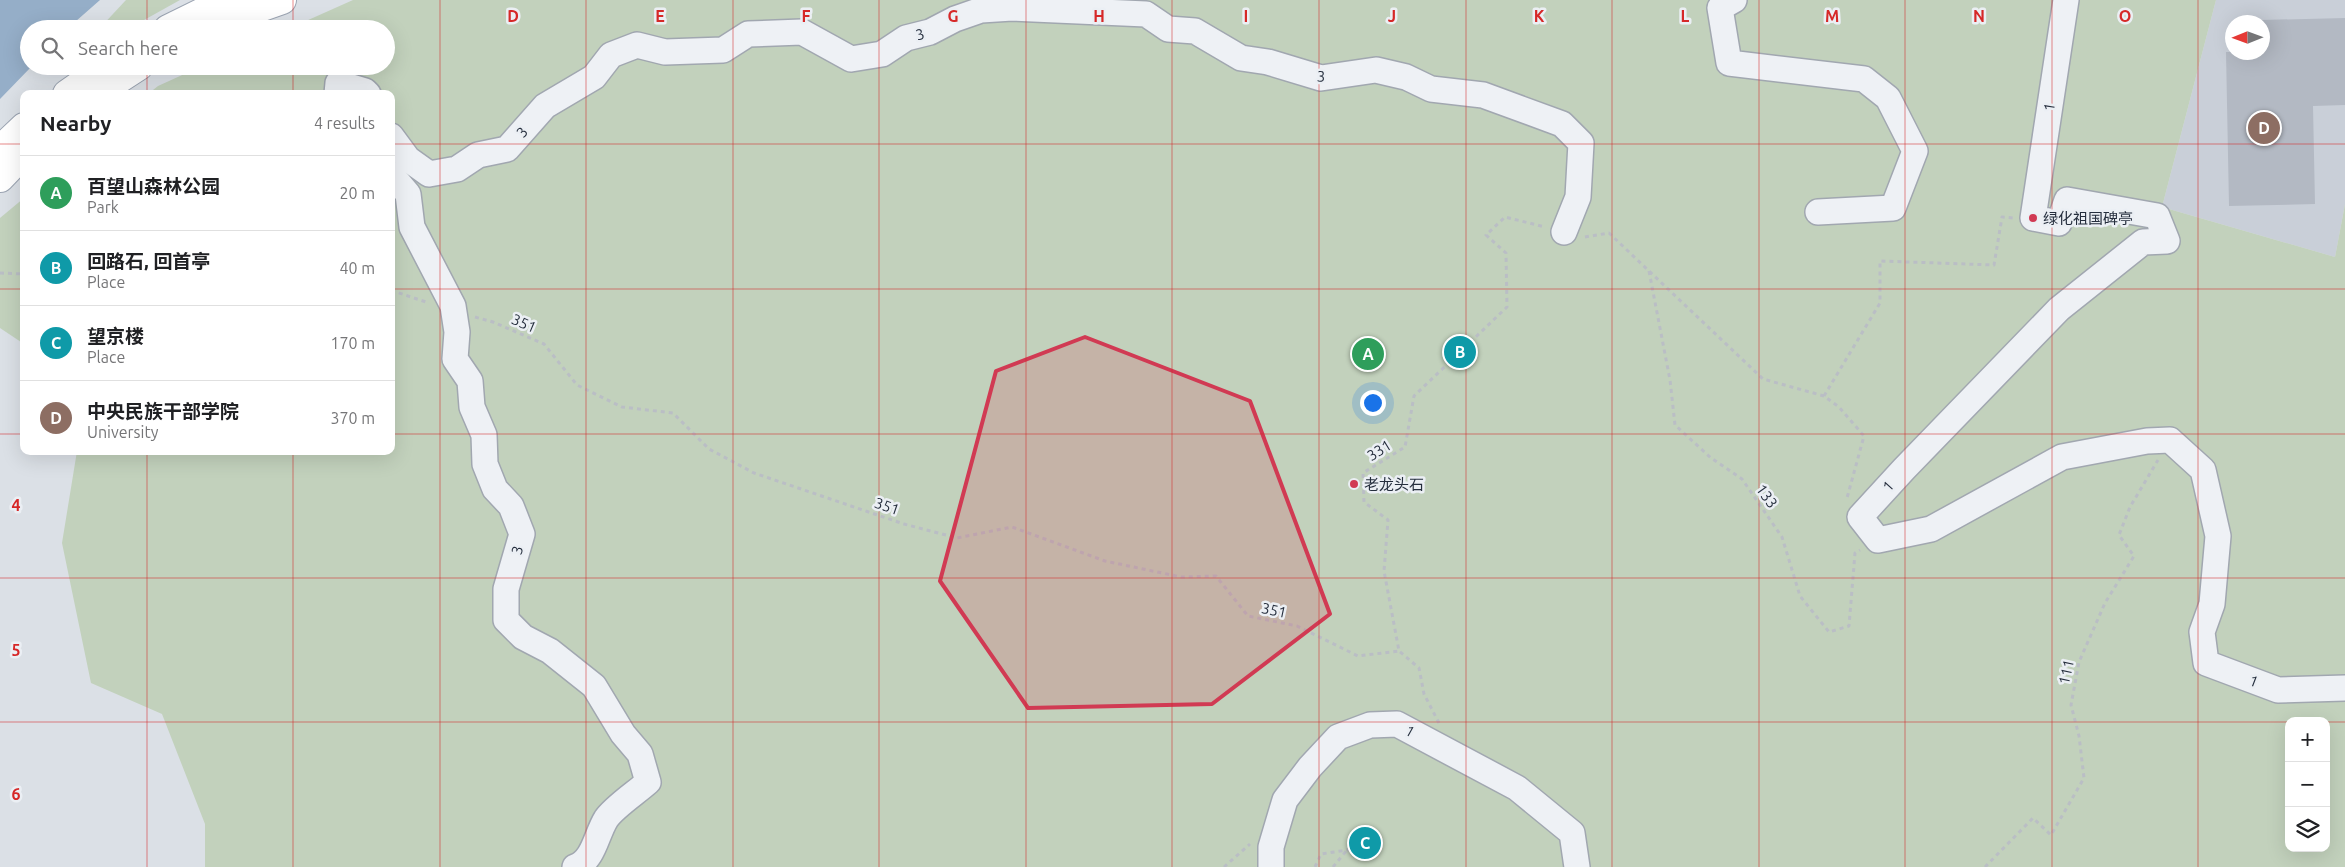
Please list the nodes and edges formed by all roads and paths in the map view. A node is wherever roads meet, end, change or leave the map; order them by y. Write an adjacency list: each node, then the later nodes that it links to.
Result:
1 (227, 0): 5 (main road)
2 (282, 0): 6 (main road)
3 (1734, 0): 19 (lane)
4 (2066, 0): 20 (lane, 1 / 1)
5 (186, 20)
6 (230, 20)
7 (94, 75): 9 (main road)
8 (125, 75): 10 (main road)
9 (73, 90)
10 (102, 90)
11 (337, 90): 12 (lane)
12 (362, 90)
13 (20, 131): 15 (main road)
14 (395, 141): 21 (lane, 3 / 3)
15 (0, 150)
16 (20, 157): 17 (main road)
17 (0, 178)
18 (395, 179): 26 (lane, 3 / 3)
19 (1818, 212)
20 (2033, 218): 27 (path); 29 (lane, 1 / 1)
21 (1564, 232): 22 (path); 31 (path, 331)
22 (1650, 271): 27 (path); 30 (path, 133 / 133)
23 (0, 273): 24 (path)
24 (20, 274)
25 (395, 292): 26 (path, 351)
26 (454, 311): 31 (path, 351); 37 (lane, 3 / 3)
27 (1824, 396): 29 (path)
28 (2170, 440): 30 (lane); 32 (lane, 1 / 1); 42 (path, 111 / 111)
29 (1860, 517): 30 (lane)
30 (1878, 540)
31 (1399, 650): 33 (path)
32 (2345, 688)
33 (1441, 725)
34 (1365, 843): 35 (path)
35 (1347, 850): 39 (path); 40 (path)
36 (1262, 859): 38 (path); 41 (lane, 1 / 1)
37 (575, 867)
38 (1224, 867)
39 (1315, 867)
40 (1333, 867)
41 (1577, 867)
42 (1985, 867)

